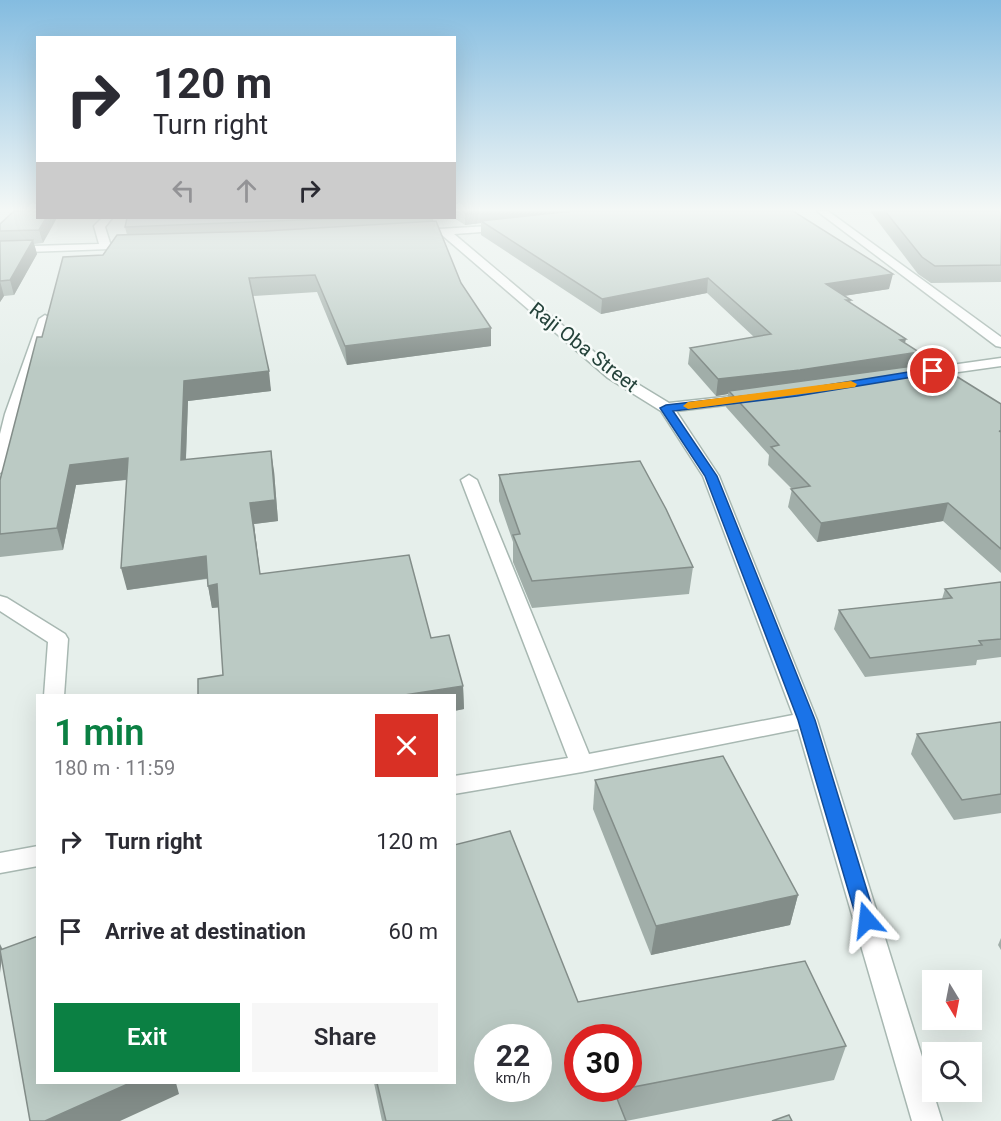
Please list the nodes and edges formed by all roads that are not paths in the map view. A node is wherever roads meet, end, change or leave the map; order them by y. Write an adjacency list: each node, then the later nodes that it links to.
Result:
1 (477, 263): 8 (street, Raji Oba Street)
2 (893, 263): 4 (street)
3 (45, 319): 9 (street)
4 (1001, 343)
5 (999, 364): 6 (street)
6 (911, 375)
7 (761, 397): 8 (street)
8 (666, 408): 13 (street, Raji Oba Street)
9 (0, 468)
10 (469, 480): 14 (street)
11 (0, 602): 12 (street)
12 (54, 694)
13 (806, 720): 14 (street); 18 (street, Raji Oba Street)
14 (582, 764): 15 (street)
15 (456, 785)
16 (36, 856): 17 (street)
17 (0, 863)
18 (927, 1121)

